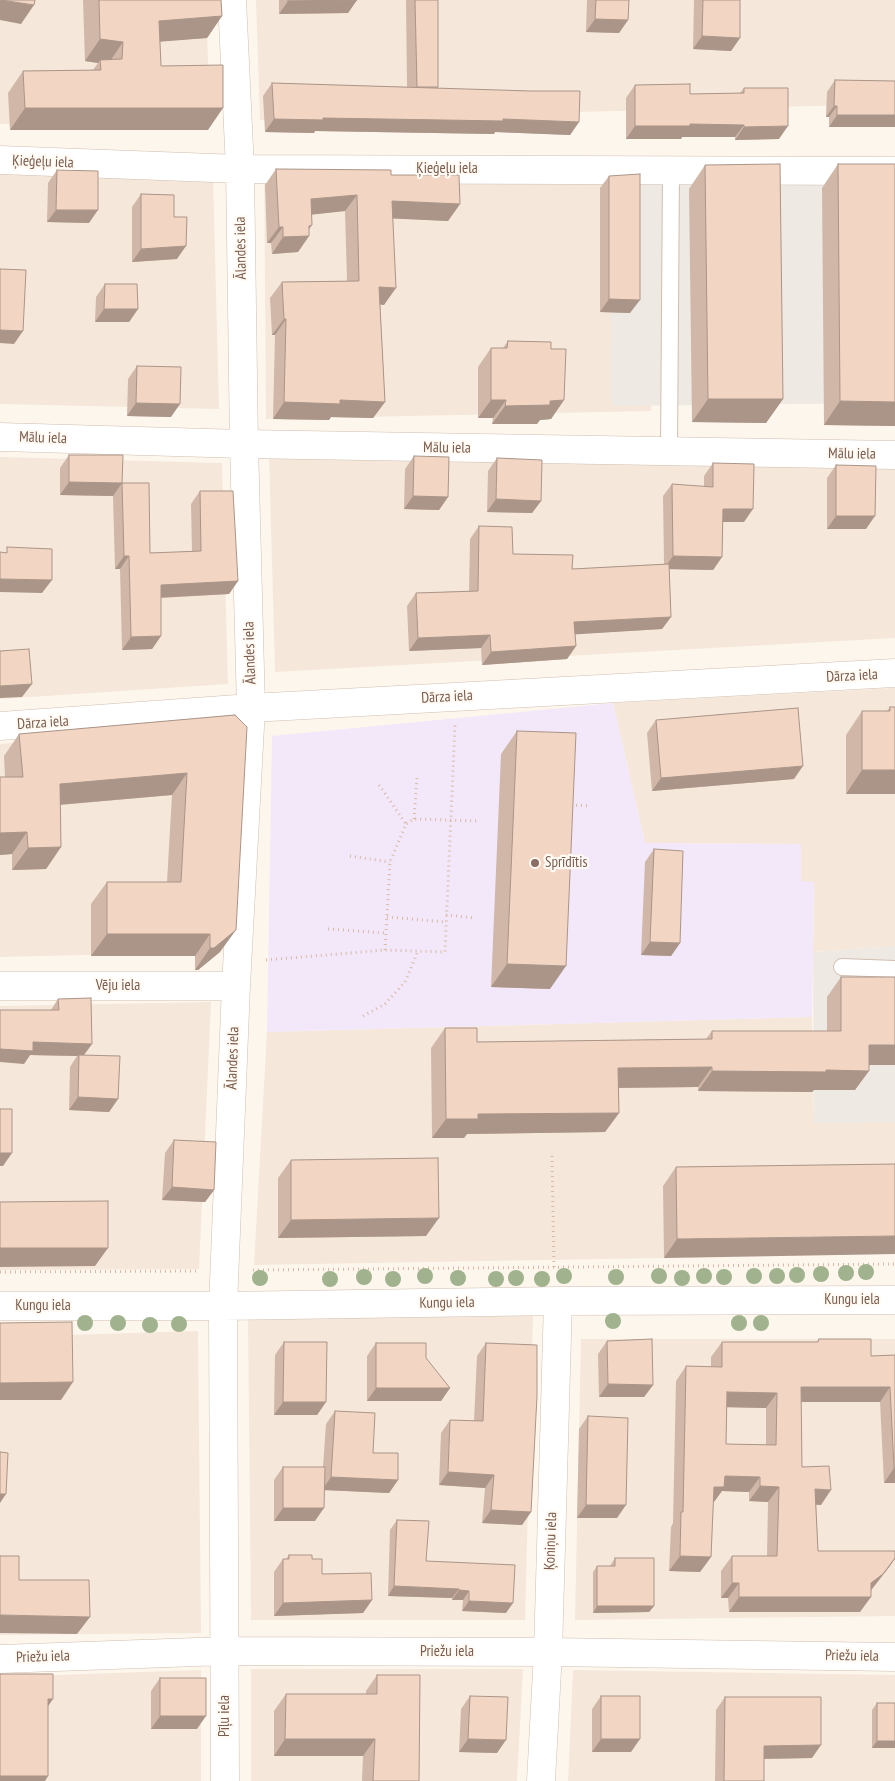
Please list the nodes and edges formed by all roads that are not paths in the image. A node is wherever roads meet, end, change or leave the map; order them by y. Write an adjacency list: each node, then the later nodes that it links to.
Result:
1 (232, 0): 3 (street, Ālandes iela)
2 (0, 160): 3 (street, Ķieģeļu iela)
3 (240, 169): 4 (street, Ķieģeļu iela); 7 (street, Ālandes iela)
4 (671, 170): 5 (street, Ķieģeļu iela); 8 (lane)
5 (895, 171)
6 (0, 437): 7 (street, Mālu iela)
7 (244, 444): 8 (street, Mālu iela); 11 (street, Ālandes iela)
8 (669, 452): 9 (street, Mālu iela)
9 (895, 455)
10 (895, 673): 11 (street, Dārza iela)
11 (251, 708): 12 (street, Dārza iela); 15 (street, Ālandes iela)
12 (0, 726)
13 (842, 968): 14 (lane)
14 (895, 969)
15 (237, 974): 16 (street, Vēju iela); 20 (street, Ālandes iela)
16 (0, 986)
17 (895, 1300): 18 (street, Kungu iela)
18 (558, 1301): 20 (street, Kungu iela); 22 (street, Ķoniņu iela)
19 (0, 1306): 20 (street, Kungu iela)
20 (223, 1306): 21 (street, Pīļu iela)
21 (224, 1651): 22 (street, Priežu iela); 24 (street, Priežu iela); 25 (street, Pīļu iela)
22 (548, 1652): 23 (street, Priežu iela); 26 (street, Ķoniņu iela)
23 (895, 1657)
24 (0, 1659)
25 (225, 1781)
26 (541, 1781)

